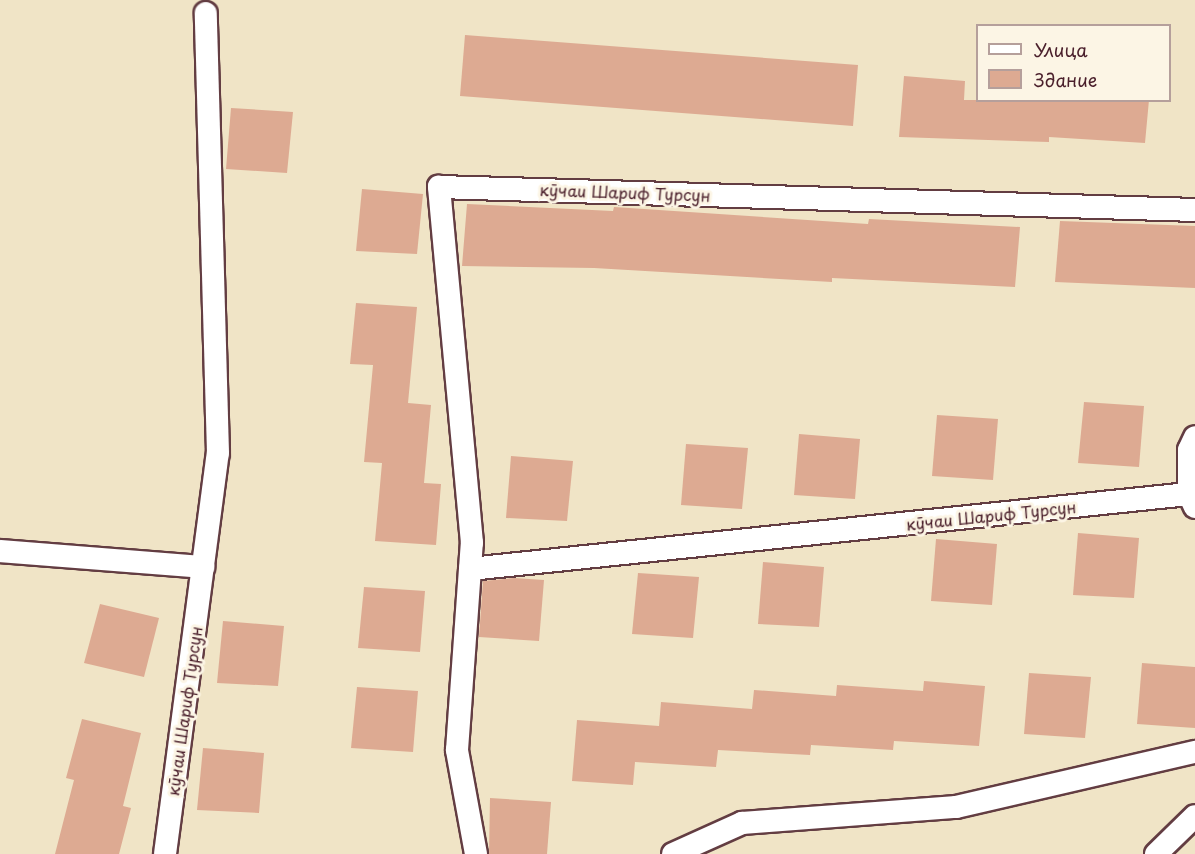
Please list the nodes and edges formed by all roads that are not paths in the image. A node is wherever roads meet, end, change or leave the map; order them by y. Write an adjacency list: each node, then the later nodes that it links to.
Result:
1 (206, 13): 6 (street, кӯчаи Шариф Турсун)
2 (1195, 210): 7 (street, кӯчаи Шариф Турсун)
3 (1195, 436): 4 (street, кӯчаи Шариф Турсун)
4 (1192, 501): 7 (street, кӯчаи Шариф Турсун)
5 (0, 551): 6 (street)
6 (203, 567): 10 (street, кӯчаи Шариф Турсун)
7 (470, 569): 11 (street, кӯчаи Шариф Турсун)
8 (1195, 752): 12 (street)
9 (1195, 816): 13 (street)
10 (165, 854)
11 (476, 854)
12 (673, 854)
13 (1156, 854)

